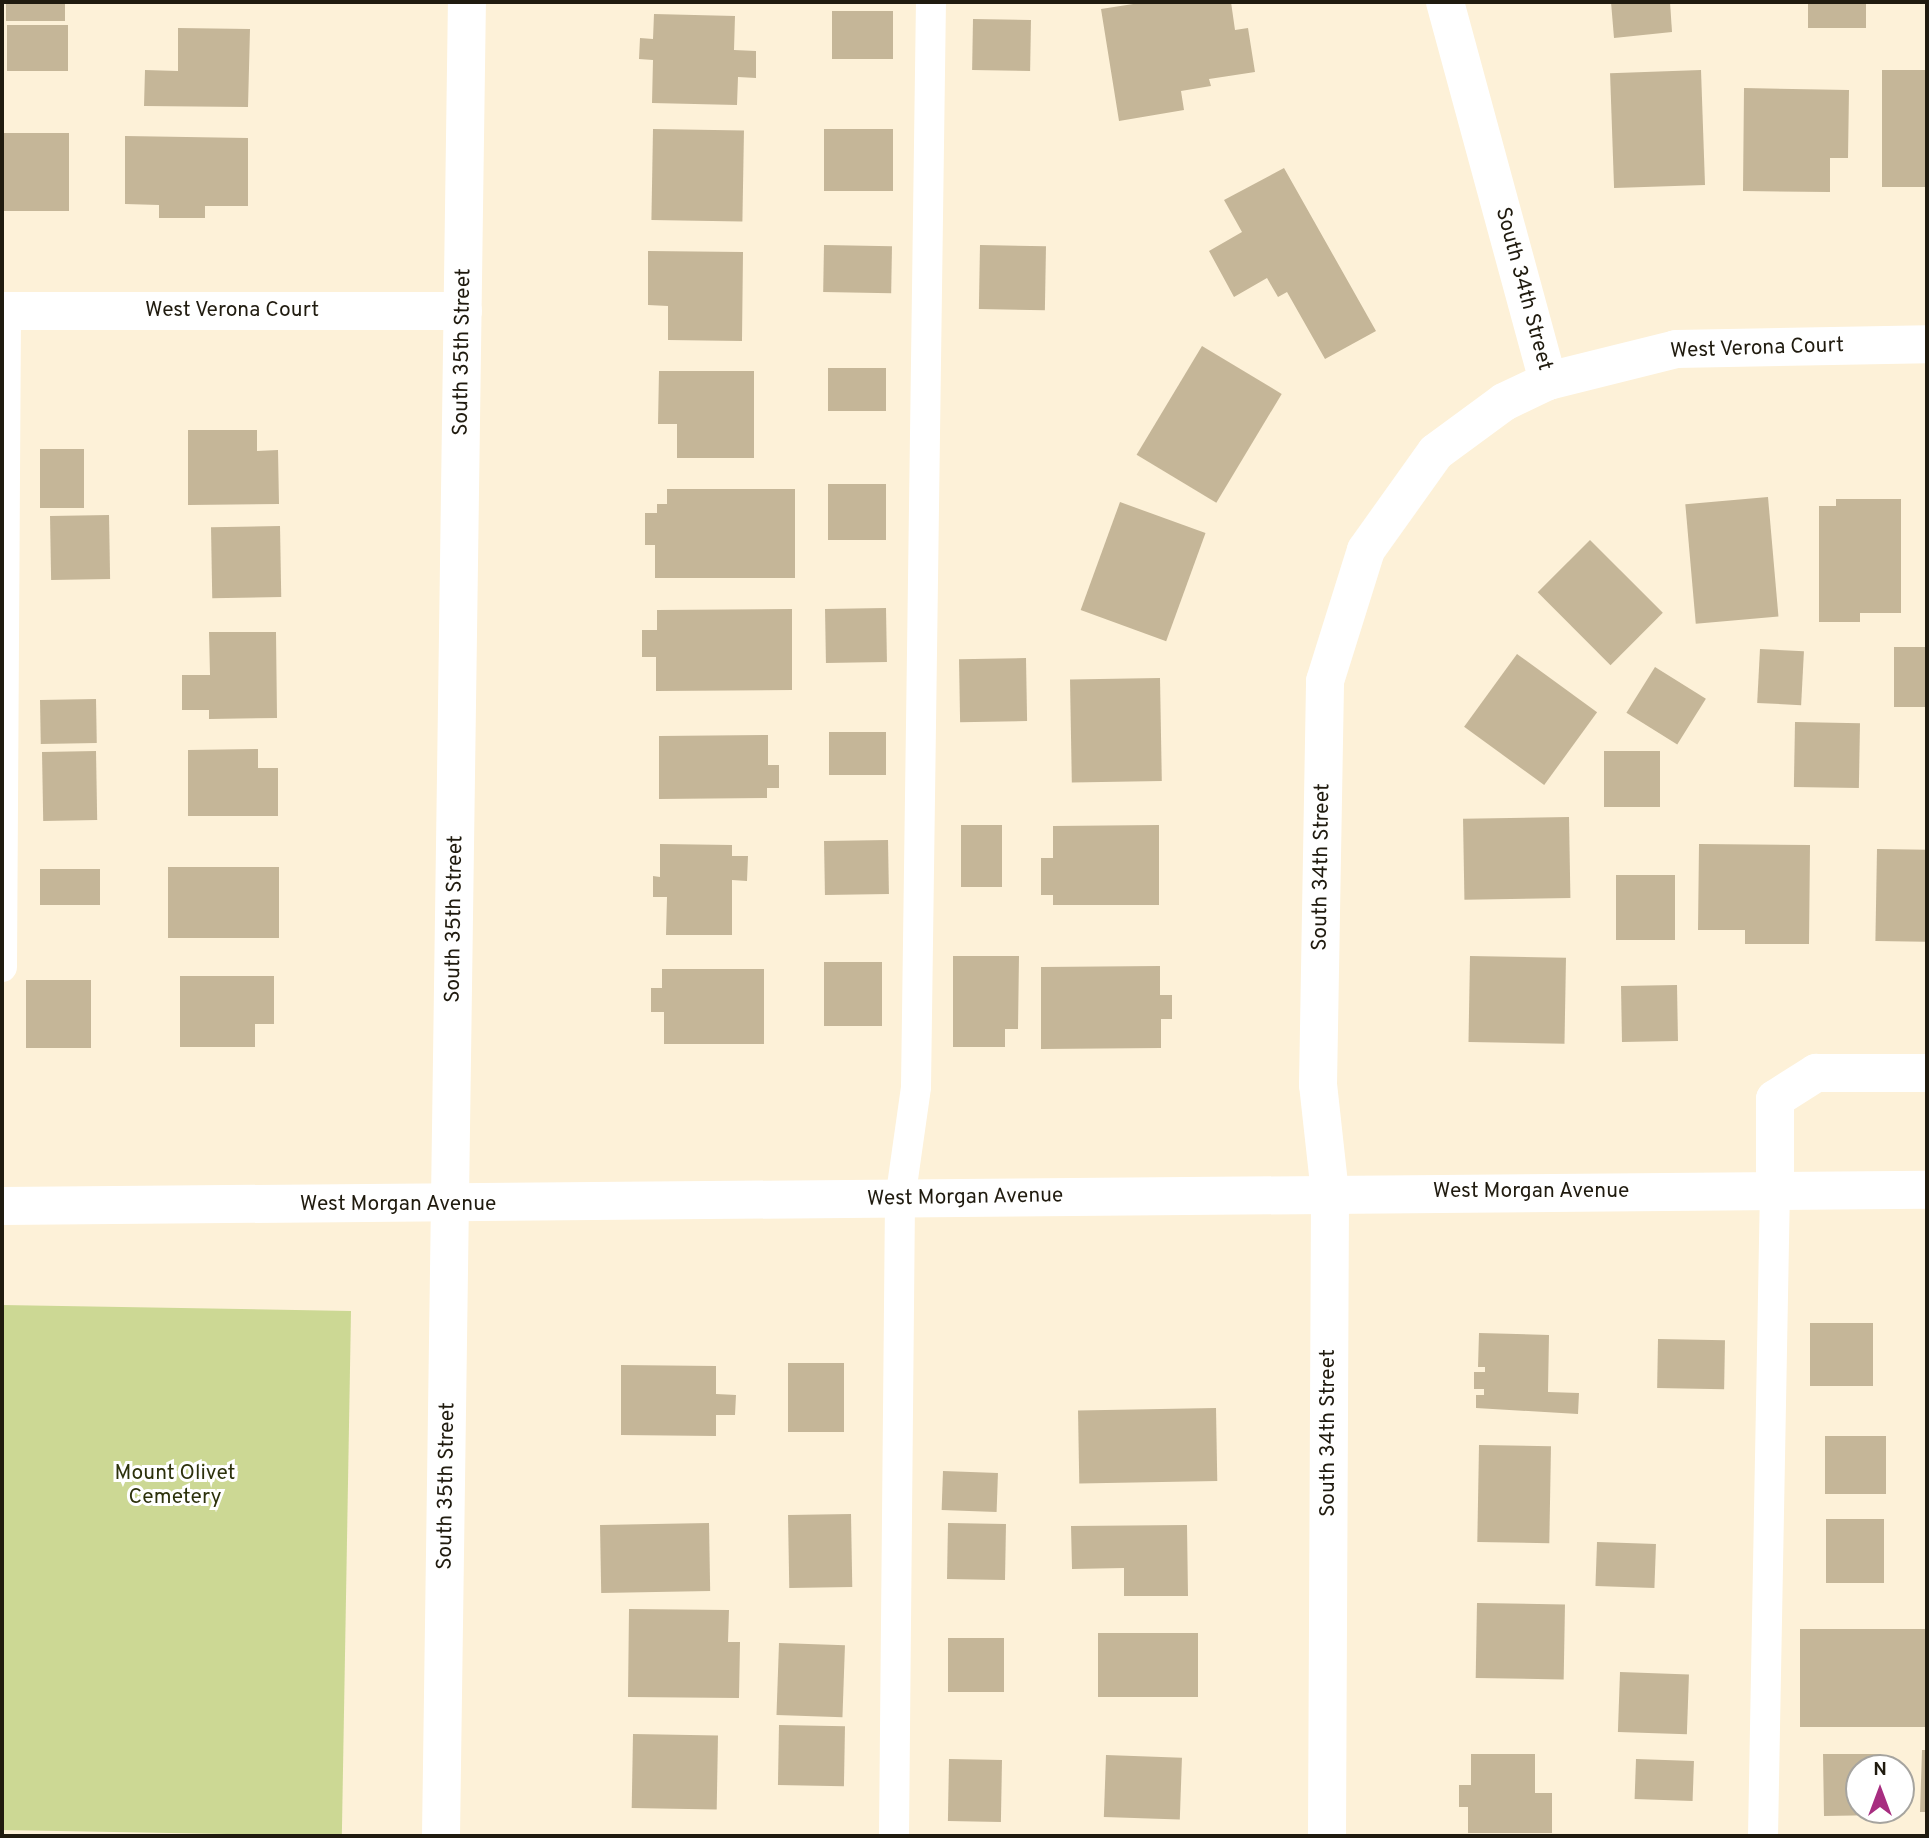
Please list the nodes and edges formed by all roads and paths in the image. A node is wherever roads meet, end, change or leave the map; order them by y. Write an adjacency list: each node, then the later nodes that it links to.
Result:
1 (467, 2): 5 (street, South 35th Street)
2 (932, 2): 14 (lane)
3 (1445, 2): 7 (street, South 34th Street)
4 (4, 311): 5 (street, West Verona Court); 8 (lane)
5 (463, 311): 15 (street, South 35th Street)
6 (1927, 344): 7 (street, West Verona Court)
7 (1548, 382): 13 (street, South 34th Street)
8 (2, 746): 9 (lane)
9 (2, 967)
10 (1927, 1073): 11 (street)
11 (1775, 1190): 12 (street, West Morgan Avenue); 13 (street, West Morgan Avenue); 20 (lane)
12 (1927, 1190)
13 (1330, 1193): 14 (street, West Morgan Avenue); 19 (street, South 34th Street)
14 (900, 1200): 15 (street, West Morgan Avenue); 18 (lane)
15 (451, 1204): 16 (street, West Morgan Avenue); 17 (street, South 35th Street)
16 (2, 1206)
17 (441, 1836)
18 (894, 1836)
19 (1327, 1836)
20 (1763, 1836)

